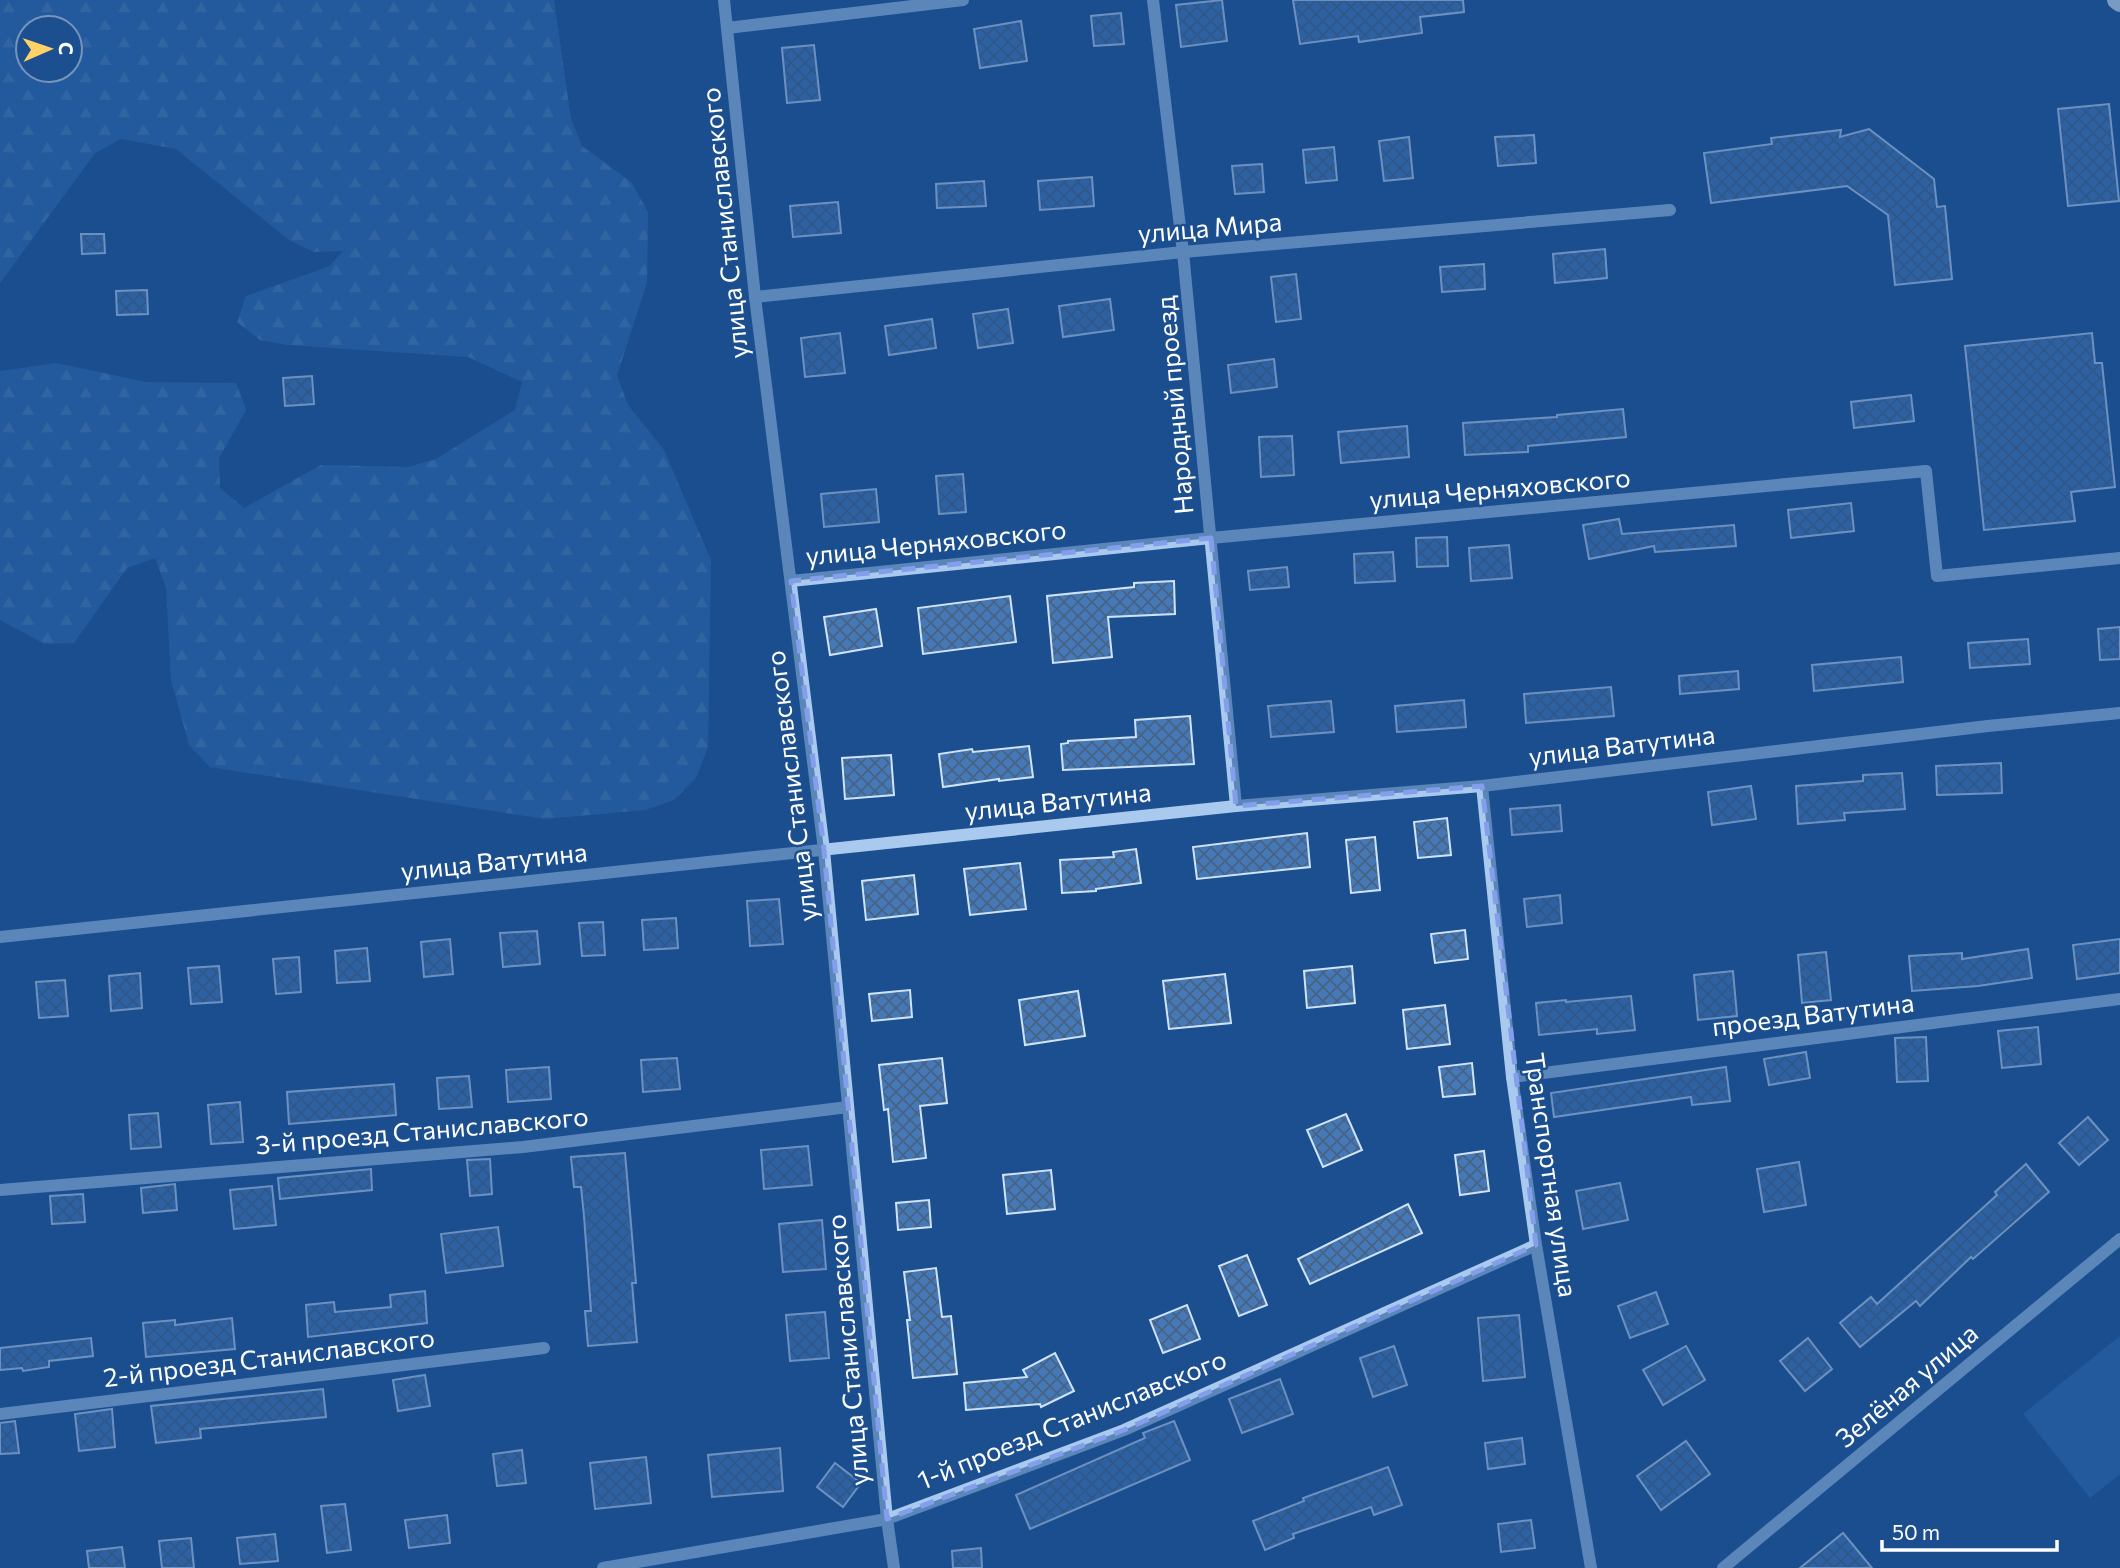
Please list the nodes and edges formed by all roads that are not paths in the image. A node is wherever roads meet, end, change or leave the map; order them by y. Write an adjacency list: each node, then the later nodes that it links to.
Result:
1 (724, 0): 6 (street, улица Станиславского)
2 (963, 0): 6 (street)
3 (1153, 0): 8 (street, Народный проезд)
4 (2116, 0): 5 (main road)
5 (2120, 3)
6 (727, 28): 9 (street, улица Станиславского)
7 (1670, 210): 8 (street, улица Мира)
8 (1184, 253): 9 (street, улица Мира); 10 (street, Народный проезд)
9 (755, 297): 12 (street, улица Станиславского)
10 (1211, 538): 11 (street, улица Черняховского); 12 (street, улица Черняховского); 15 (street, Народный проезд)
11 (2120, 558)
12 (791, 581): 16 (street, улица Станиславского)
13 (2120, 713): 14 (street, улица Ватутина)
14 (1482, 786): 15 (street, улица Ватутина); 19 (street, Транспортная улица)
15 (1236, 806): 16 (street, улица Ватутина)
16 (824, 850): 17 (street, улица Ватутина); 20 (street, улица Станиславского)
17 (0, 937)
18 (2120, 999): 19 (street, проезд Ватутина)
19 (1512, 1077): 23 (street, Транспортная улица)
20 (848, 1107): 21 (street, 3-й проезд Станиславского); 26 (street, улица Станиславского)
21 (0, 1190)
22 (2120, 1240): 30 (street, Зелёная улица)
23 (1536, 1245): 26 (street, 1-й проезд Станиславского); 29 (street, Транспортная улица)
24 (544, 1348): 25 (street, 2-й проезд Станиславского)
25 (0, 1414)
26 (887, 1519): 27 (street, 1-й проезд Станиславского); 28 (street, улица Станиславского)
27 (603, 1568)
28 (894, 1568)
29 (1591, 1568)
30 (1723, 1568)

